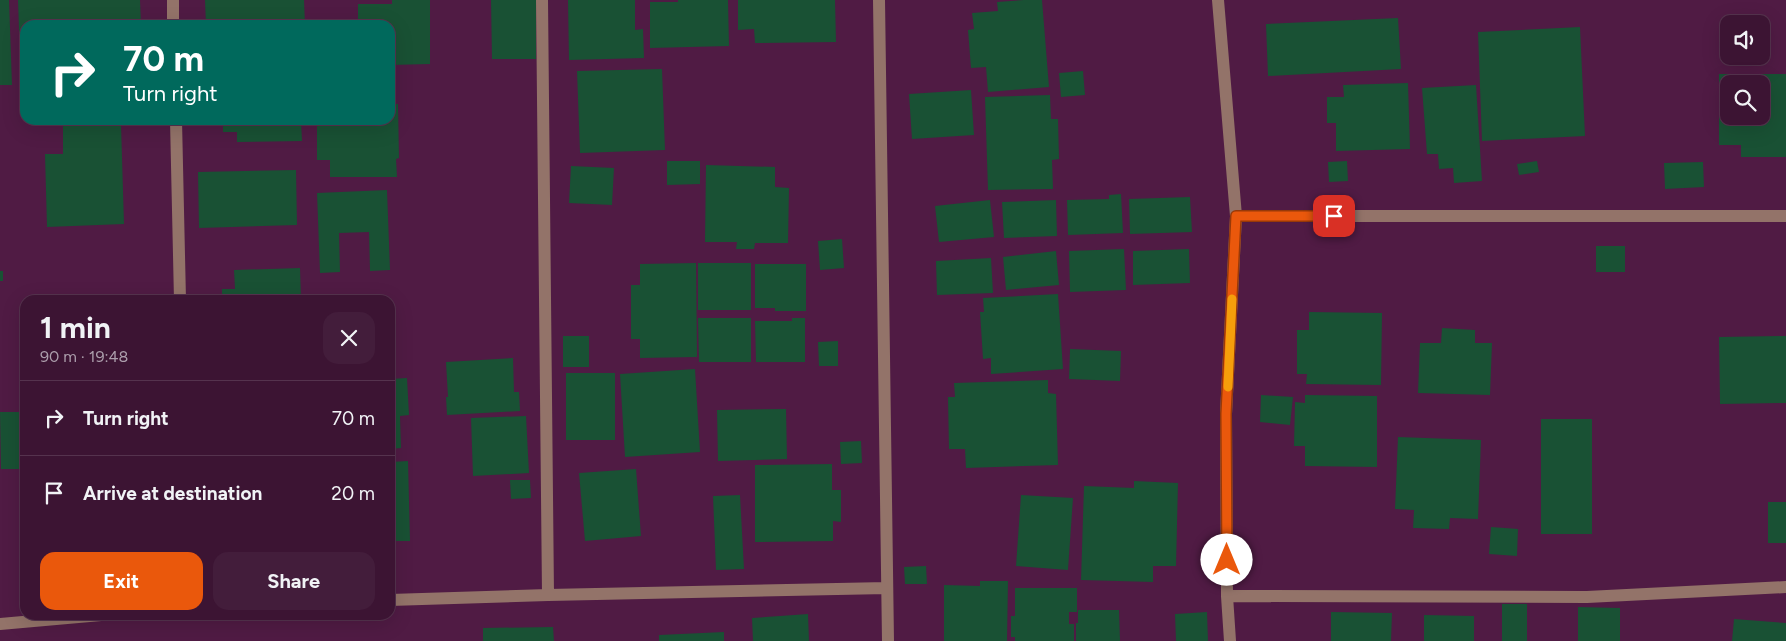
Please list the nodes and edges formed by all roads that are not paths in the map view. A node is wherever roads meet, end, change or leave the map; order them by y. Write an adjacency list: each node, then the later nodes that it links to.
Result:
1 (173, 0): 5 (street)
2 (542, 0): 12 (street)
3 (878, 0): 11 (street)
4 (1218, 0): 7 (street)
5 (173, 20)
6 (176, 125): 9 (street)
7 (1236, 216): 8 (street); 13 (street)
8 (1786, 216)
9 (180, 295)
10 (1786, 587): 13 (street)
11 (887, 588): 12 (street); 17 (street)
12 (548, 594): 14 (street)
13 (1227, 596): 18 (street)
14 (395, 600)
15 (45, 620): 16 (street)
16 (0, 624)
17 (888, 641)
18 (1230, 641)

